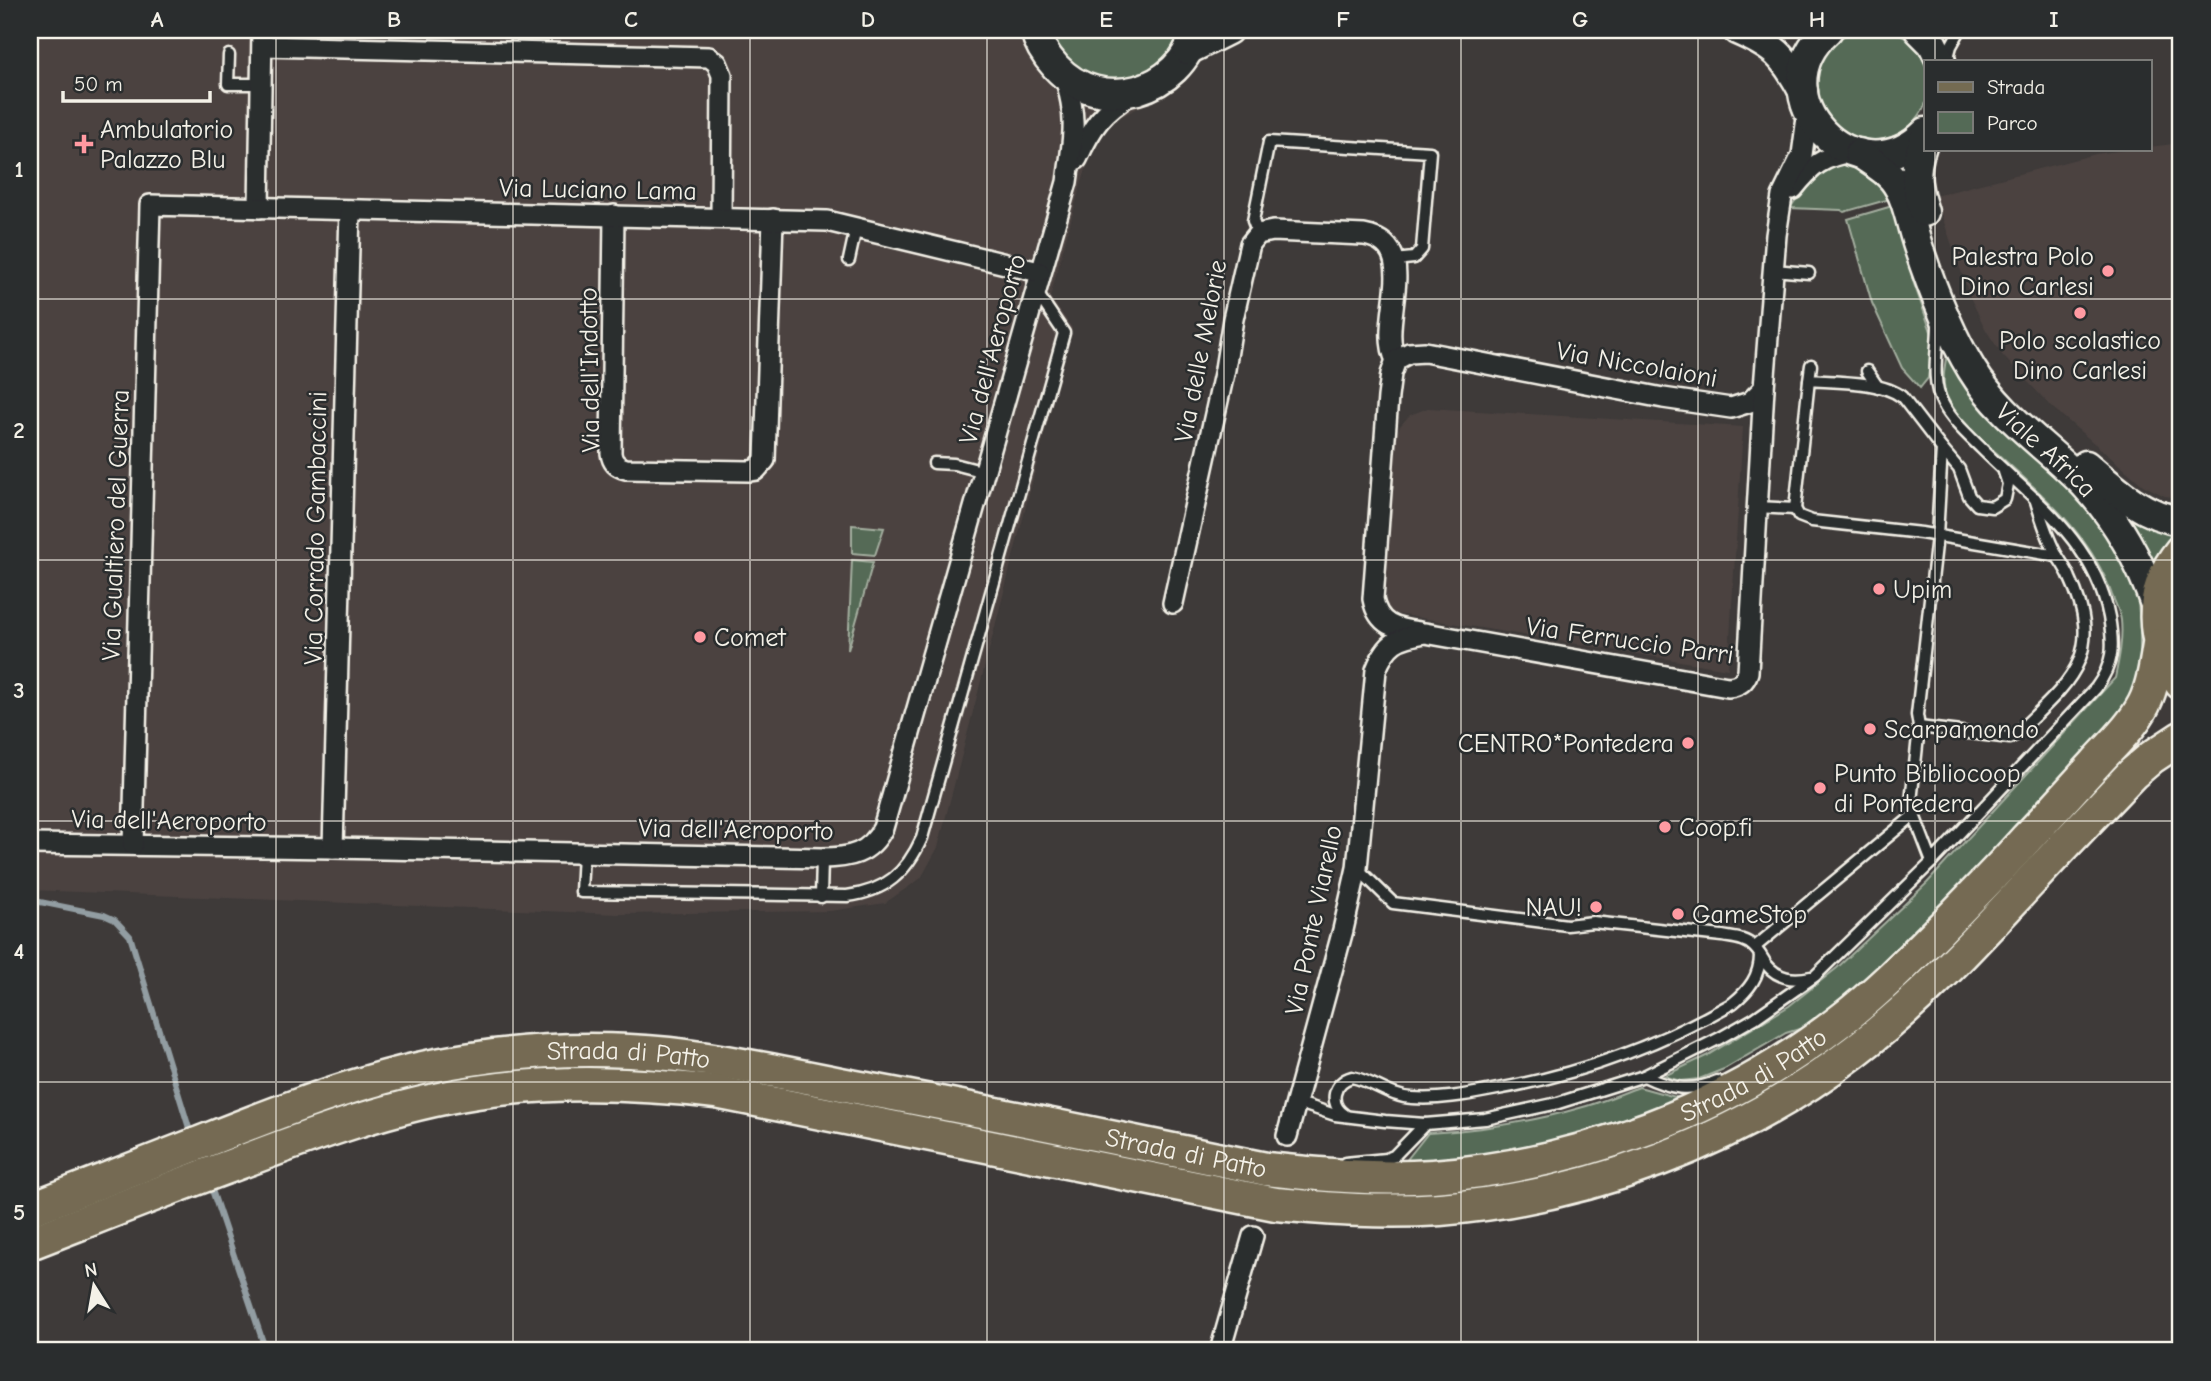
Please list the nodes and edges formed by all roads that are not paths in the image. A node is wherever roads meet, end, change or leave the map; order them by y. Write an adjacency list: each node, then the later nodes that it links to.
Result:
1 (1017, 30): 9 (street)
2 (1228, 30): 10 (street)
3 (1737, 30): 17 (street, Viale Africa)
4 (1762, 30): 7 (street)
5 (1919, 30): 12 (street)
6 (1960, 30): 13 (lane)
7 (1823, 33): 17 (street)
8 (262, 38): 15 (street); 27 (street)
9 (1039, 40): 14 (street)
10 (1192, 40): 16 (street)
11 (229, 55): 15 (lane)
12 (1940, 60)
13 (1946, 60)
14 (1065, 77): 16 (street); 21 (street, Via dell'Aeroporto)
15 (262, 84): 24 (street)
16 (1139, 90): 21 (street, Via dell'Aeroporto)
17 (1805, 101): 20 (street, Viale Africa); 23 (street)
18 (1924, 135): 20 (street, Viale Africa)
19 (1924, 139): 50 (street, Viale Africa)
20 (1855, 153): 23 (street); 36 (street, Viale Africa)
21 (1067, 182): 35 (street, Via dell'Aeroporto)
22 (150, 205): 24 (street, Via Luciano Lama); 64 (street, Via Gualtiero del Guerra)
23 (1780, 207): 33 (street)
24 (259, 208): 25 (street, Via Luciano Lama)
25 (350, 211): 26 (street, Via Luciano Lama); 65 (street, Via Corrado Gambaccini)
26 (614, 215): 27 (street, Via Luciano Lama); 28 (street, Via dell'Indotto)
27 (721, 218): 28 (street, Via Luciano Lama)
28 (773, 219): 29 (street, Via Luciano Lama)
29 (856, 228): 31 (lane); 35 (street, Via Luciano Lama)
30 (1258, 234): 32 (street, Via delle Melorie); 32 (lane); 54 (street, Via delle Melorie)
31 (849, 260)
32 (1394, 260): 37 (street)
33 (1773, 270): 34 (lane); 42 (street)
34 (1809, 273)
35 (1037, 281): 46 (street, Via dell'Aeroporto); 70 (lane)
36 (1934, 292): 45 (lane); 55 (street, Viale Africa)
37 (1396, 360): 42 (street, Via Niccolaioni); 56 (street, Via Ferruccio Parri)
38 (1811, 365): 40 (lane)
39 (1867, 371): 41 (lane)
40 (1809, 380): 41 (lane); 49 (lane)
41 (1878, 387): 43 (lane)
42 (1764, 388): 48 (street, Via Ferruccio Parri)
43 (1942, 449): 45 (lane); 51 (lane)
44 (934, 463): 46 (lane)
45 (2002, 469): 47 (lane)
46 (985, 472): 67 (street, Via dell'Aeroporto)
47 (2035, 498): 53 (lane); 68 (lane)
48 (1757, 507): 49 (lane); 56 (street, Via Ferruccio Parri)
49 (1795, 509): 51 (lane)
50 (2181, 521)
51 (1937, 536): 53 (lane); 60 (lane)
52 (2181, 551): 55 (main road)
53 (2057, 556): 60 (lane)
54 (1173, 603)
55 (2156, 607): 57 (main road)
56 (1425, 633): 58 (street, Via Ferruccio Parri)
57 (2160, 645): 59 (main road); 79 (main road, Strada di Patto)
58 (1376, 670): 69 (street, Via Ponte Viarello)
59 (2181, 683)
60 (1919, 727): 62 (lane)
61 (2181, 738): 82 (main road, Strada di Patto)
62 (1914, 815): 68 (lane); 71 (lane)
63 (30, 844): 64 (street, Via dell'Aeroporto)
64 (133, 845): 65 (street, Via dell'Aeroporto)
65 (333, 848): 66 (street, Via dell'Aeroporto)
66 (583, 853): 67 (street, Via dell'Aeroporto); 70 (lane)
67 (822, 858): 70 (lane)
68 (1932, 862): 72 (lane)
69 (1357, 868): 71 (lane); 75 (street, Via Ponte Viarello)
70 (821, 897)
71 (1757, 951): 72 (lane); 76 (lane)
72 (1815, 976): 73 (lane)
73 (1644, 1076): 74 (lane); 77 (lane)
74 (1728, 1076)
75 (1296, 1102): 76 (lane); 78 (street, Via Ponte Viarello)
76 (1352, 1118): 77 (lane)
77 (1425, 1124): 79 (lane)
78 (1287, 1136)
79 (1313, 1174): 80 (main road, Strada di Patto)
80 (30, 1209)
81 (1253, 1236): 83 (street)
82 (30, 1243)
83 (1220, 1351)

